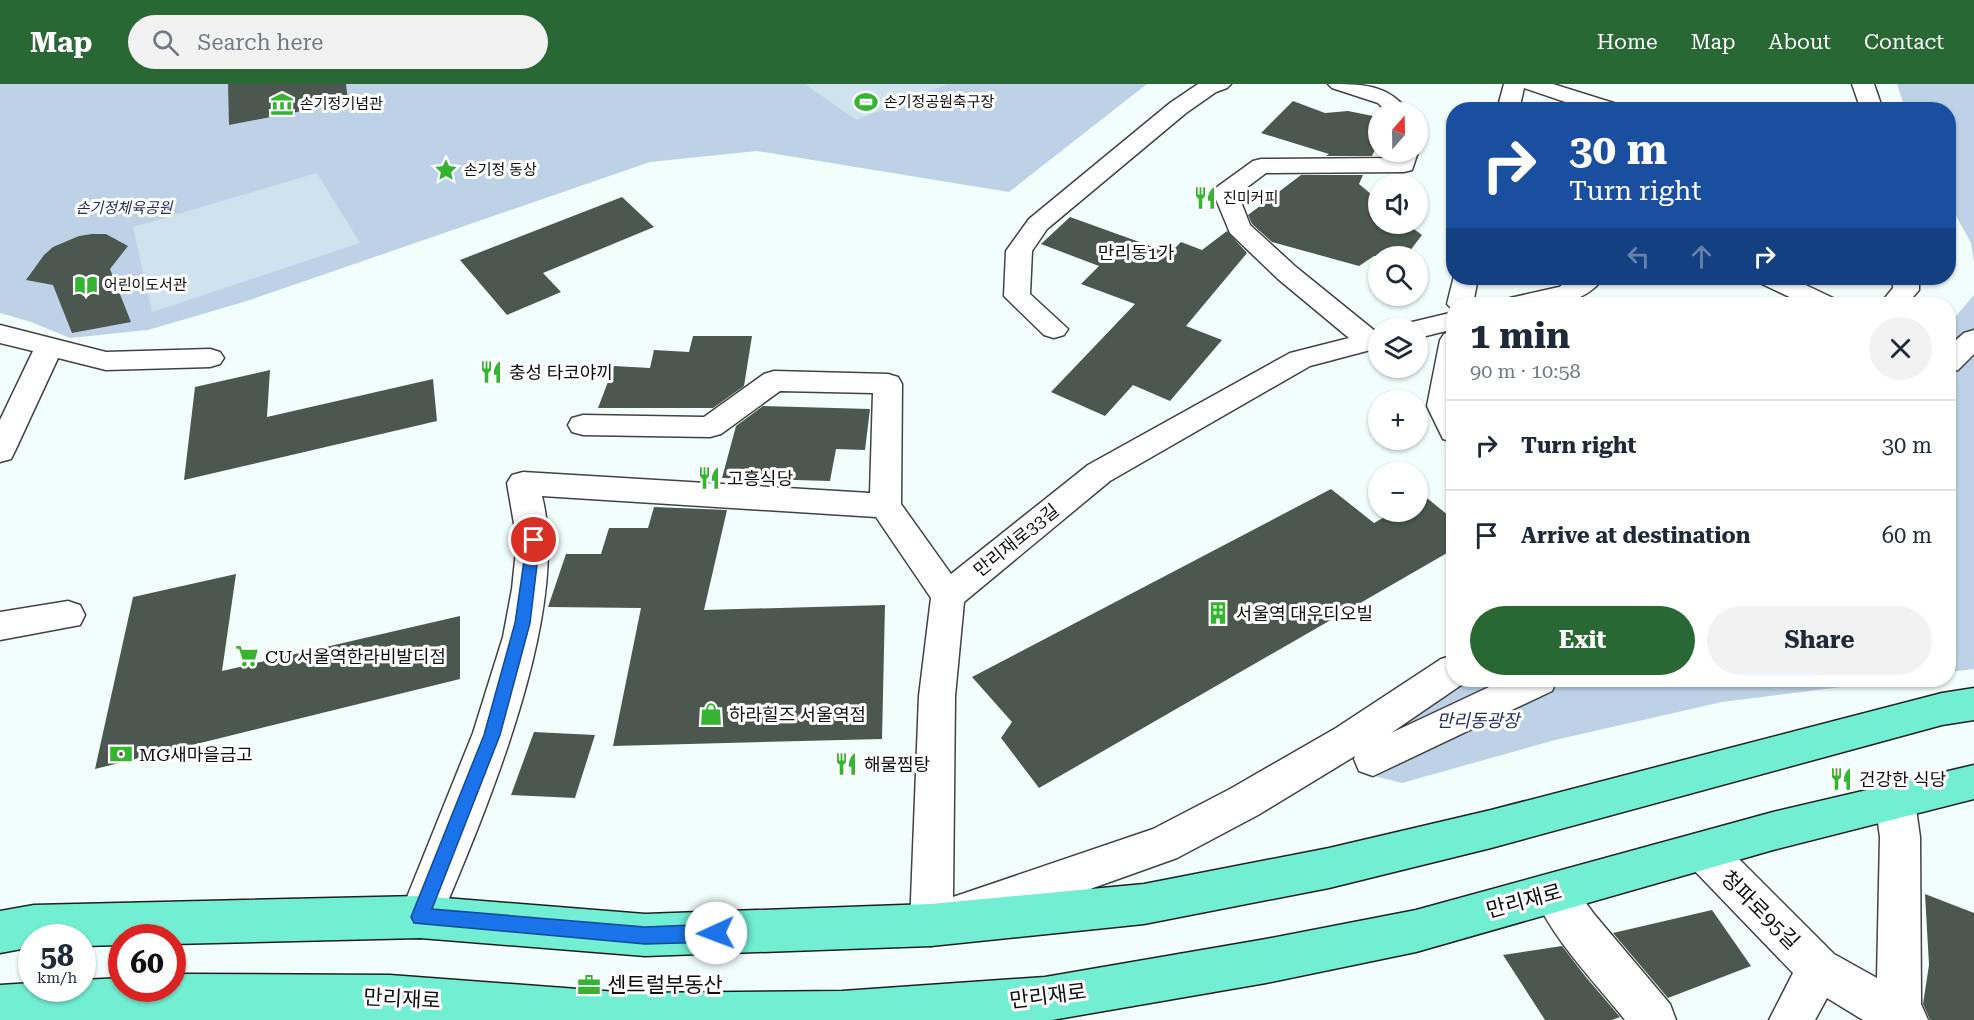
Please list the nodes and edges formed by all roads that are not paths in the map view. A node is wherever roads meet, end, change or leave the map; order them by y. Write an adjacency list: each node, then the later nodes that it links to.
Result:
1 (1220, 84): 17 (street)
2 (1339, 84): 6 (street)
3 (1515, 84): 7 (street)
4 (1532, 84): 8 (street)
5 (1863, 84): 9 (street)
6 (1389, 102)
7 (1510, 102)
8 (1587, 102)
9 (1869, 102)
10 (1405, 162): 19 (street)
11 (1547, 285): 13 (street)
12 (1785, 285): 14 (street)
13 (1572, 297)
14 (1810, 297)
15 (1446, 322): 16 (street)
16 (1428, 326)
17 (1054, 329)
18 (0, 334): 22 (street)
19 (1368, 335)
20 (1974, 339): 23 (street)
21 (1368, 342): 30 (street, 만리재로33길)
22 (49, 348): 24 (street); 28 (street)
23 (1956, 356)
24 (210, 358)
25 (1446, 384): 26 (street)
26 (1446, 415)
27 (583, 425): 29 (street)
28 (0, 451)
29 (885, 506): 30 (street); 41 (street)
30 (948, 596): 42 (street)
31 (68, 615): 32 (street)
32 (0, 626)
33 (1446, 675): 42 (street)
34 (1524, 687): 36 (street)
35 (1974, 704): 42 (main road)
36 (1373, 759)
37 (1974, 782): 38 (main road, 만리재로)
38 (1895, 802): 39 (main road, 만리재로); 47 (street)
39 (1703, 851): 40 (main road, 만리재로); 44 (street, 청파로95길)
40 (1554, 893): 46 (main road, 만리재로); 48 (street)
41 (420, 917): 42 (main road); 43 (main road)
42 (931, 925)
43 (0, 932)
44 (1819, 969): 47 (street, 청파로95길); 49 (street)
45 (0, 1007): 46 (main road, 만리재로)
46 (630, 1017)
47 (1902, 1018)
48 (1654, 1020)
49 (1791, 1020)

